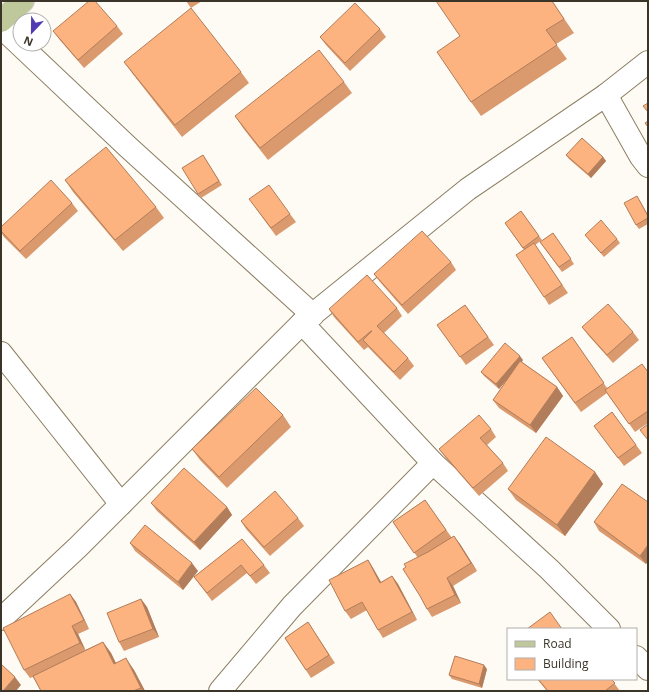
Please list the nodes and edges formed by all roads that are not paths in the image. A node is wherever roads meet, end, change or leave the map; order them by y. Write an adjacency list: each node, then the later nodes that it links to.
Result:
1 (23, 1): 2 (main road)
2 (1, 21)
3 (1, 26): 7 (street)
4 (648, 62): 5 (street)
5 (606, 95): 6 (street); 7 (street)
6 (648, 166)
7 (308, 319): 9 (street); 10 (street)
8 (1, 353): 10 (street)
9 (433, 463): 12 (street); 15 (street)
10 (121, 504): 11 (street)
11 (1, 619)
12 (608, 628)
13 (637, 658): 14 (street)
14 (648, 669)
15 (220, 691)

